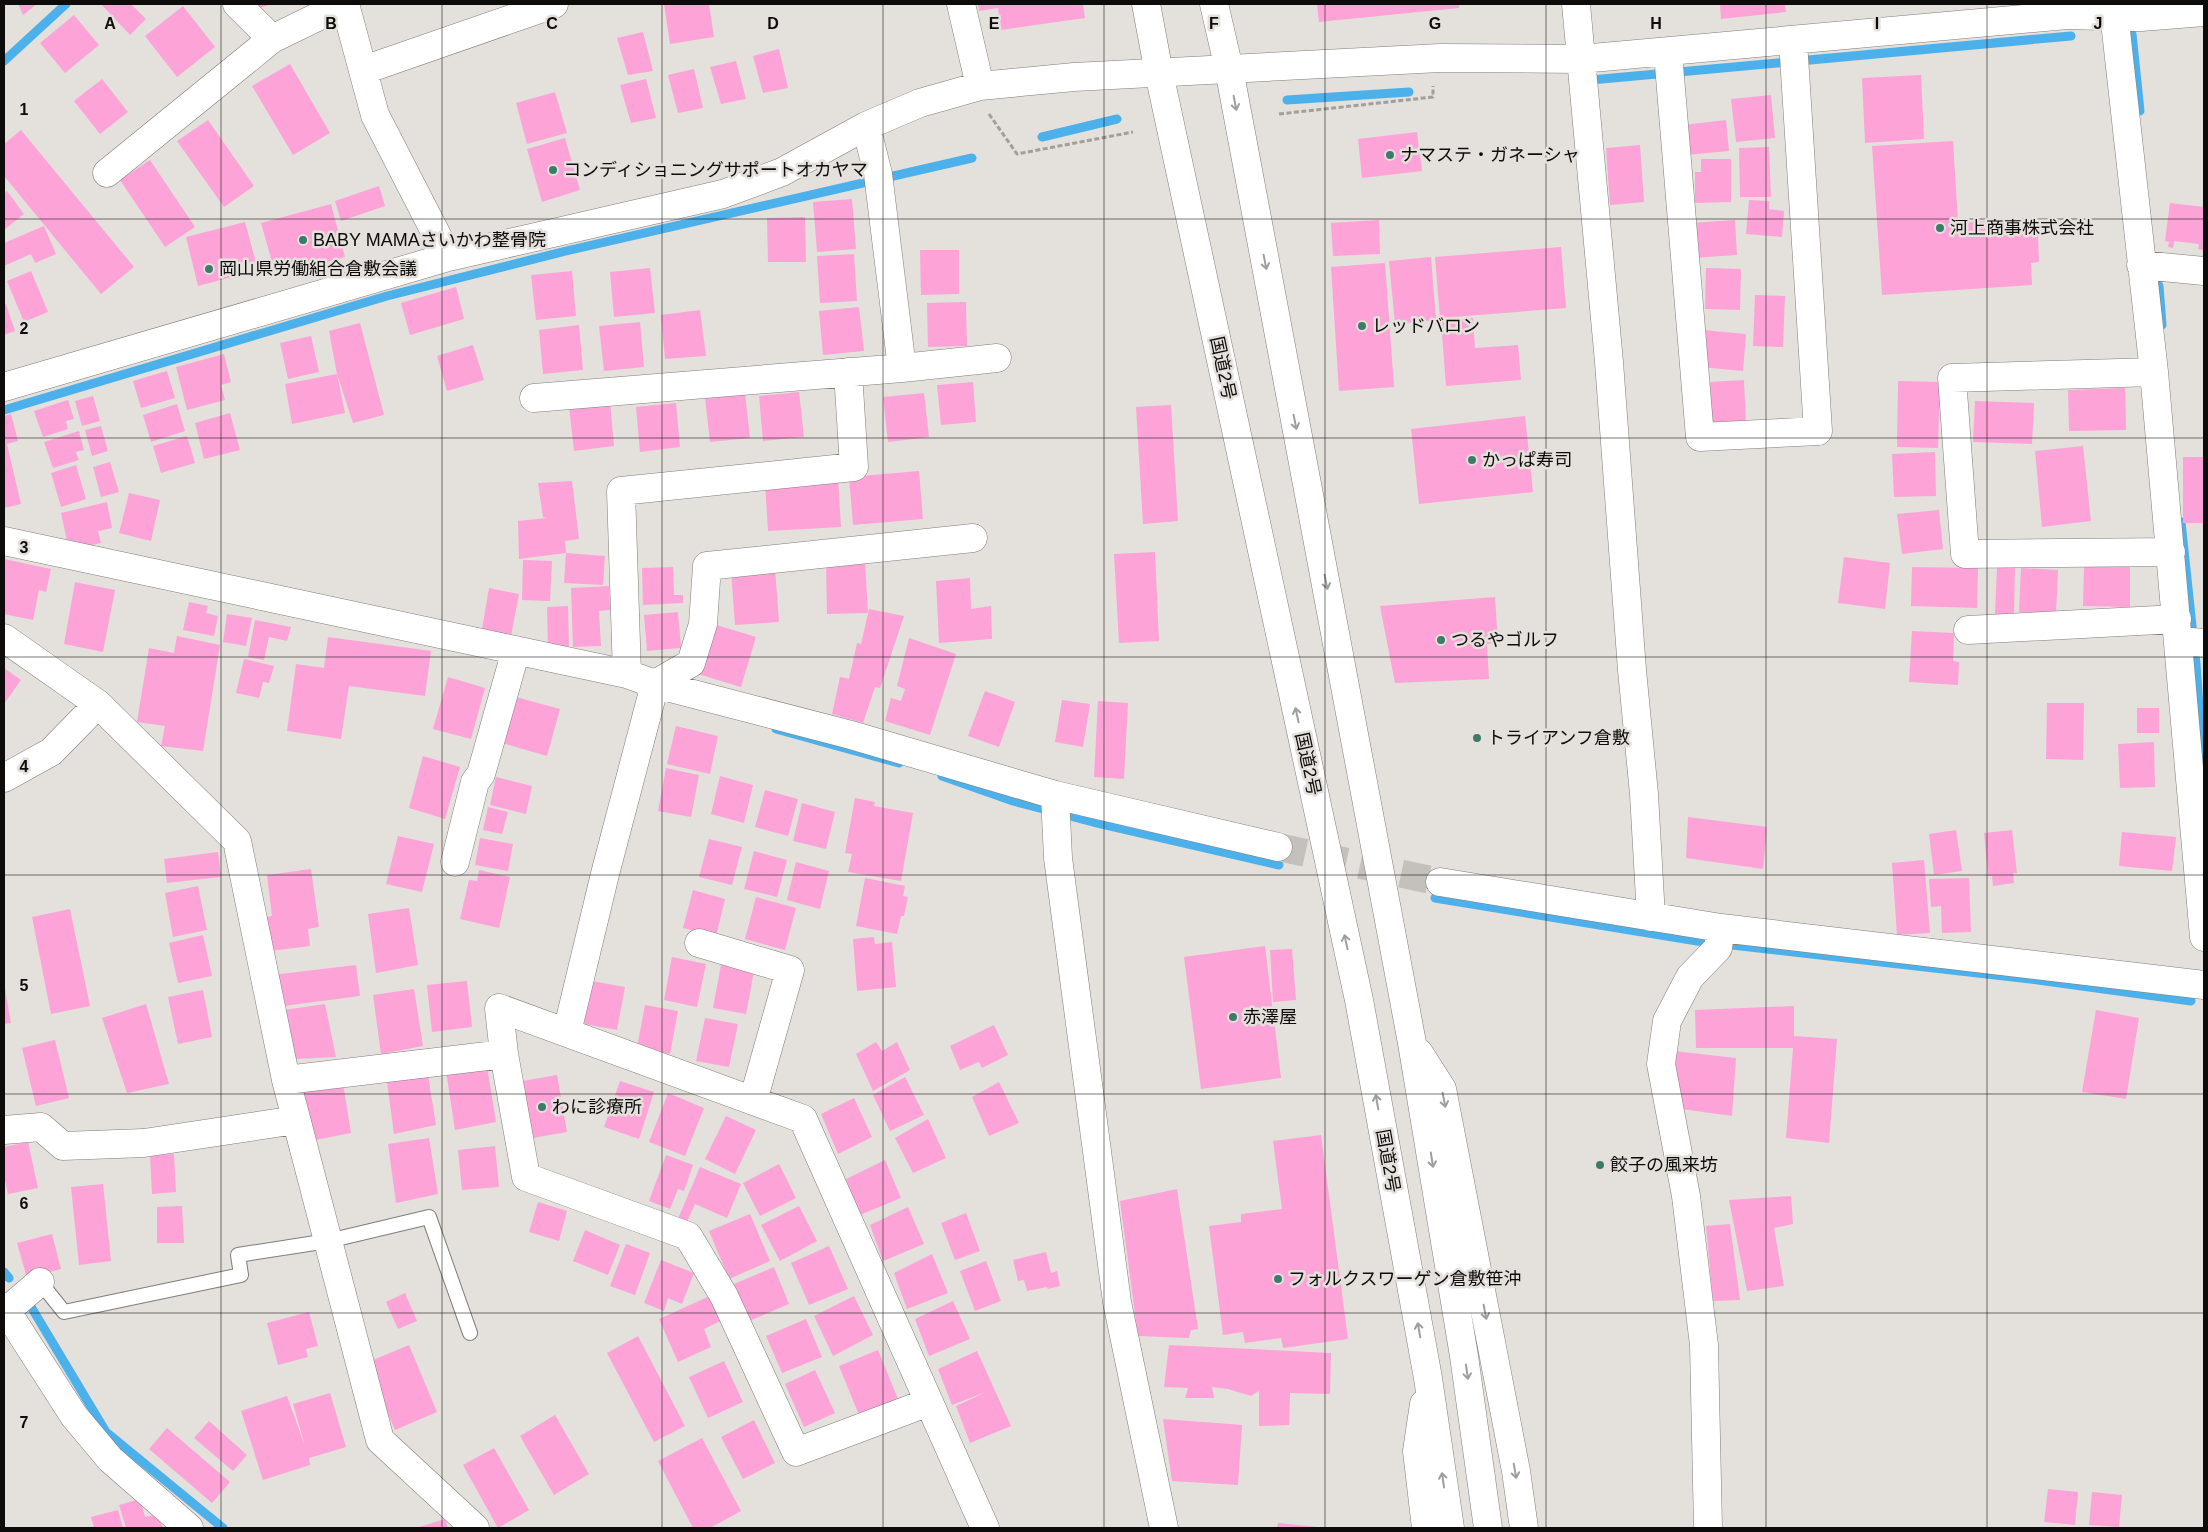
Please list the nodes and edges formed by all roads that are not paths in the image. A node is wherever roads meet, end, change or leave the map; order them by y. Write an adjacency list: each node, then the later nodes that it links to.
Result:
1 (237, 4): 10 (main road)
2 (345, 4): 10 (main road); 15 (main road)
3 (554, 4): 15 (main road)
4 (961, 4): 17 (main road)
5 (1146, 4): 16 (main road, 国道2号)
6 (1214, 4): 14 (main road)
7 (1576, 4): 12 (main road)
8 (2114, 10): 9 (main road); 11 (main road); 21 (main road)
9 (2204, 12)
10 (272, 39): 19 (main road)
11 (1794, 54): 13 (main road); 13 (main road)
12 (1581, 60): 13 (main road); 14 (main road); 44 (main road)
13 (1669, 65)
14 (1229, 69): 16 (main road); 50 (main road, one-way to 50)
15 (364, 70): 20 (main road)
16 (1159, 73): 17 (main road); 60 (main road, 国道2号, one-way to 16)
17 (980, 86): 18 (main road)
18 (866, 126): 20 (main road); 24 (main road)
19 (106, 173)
20 (448, 257): 27 (main road)
21 (2141, 265): 22 (main road); 26 (main road)
22 (2204, 271)
23 (997, 358): 24 (main road)
24 (902, 368): 25 (main road)
25 (848, 372): 28 (main road); 36 (main road)
26 (2154, 372): 31 (main road); 31 (main road)
27 (4, 387)
28 (534, 398)
29 (973, 538): 37 (main road)
30 (4, 541): 35 (main road)
31 (2171, 552): 34 (main road)
32 (1968, 630): 34 (main road)
33 (4, 638): 38 (main road)
34 (2189, 638): 46 (main road)
35 (513, 660): 36 (main road); 42 (main road)
36 (627, 674): 37 (main road)
37 (654, 692): 40 (main road); 49 (main road)
38 (98, 704): 39 (main road); 52 (main road)
39 (4, 778)
40 (1055, 807): 41 (main road); 65 (main road)
41 (1278, 847)
42 (455, 862)
43 (1440, 882): 44 (main road)
44 (1651, 917): 45 (main road)
45 (1720, 937): 48 (main road); 70 (main road)
46 (2204, 937)
47 (699, 943): 53 (main road)
48 (2204, 985)
49 (567, 1032): 51 (main road); 53 (main road)
50 (1412, 1043): 68 (main road, one-way to 68); 69 (main road, one-way to 69)
51 (504, 1054): 52 (main road); 61 (main road)
52 (286, 1080): 54 (main road)
53 (753, 1101): 61 (main road)
54 (296, 1120): 55 (main road); 56 (main road)
55 (4, 1130)
56 (328, 1241): 57 (lane); 59 (lane); 63 (main road)
57 (40, 1282): 58 (main road)
58 (5, 1310): 62 (main road)
59 (470, 1333)
60 (1428, 1378): 66 (main road); 67 (main road, 国道2号, one-way to 60)
61 (929, 1402): 64 (main road)
62 (189, 1528)
63 (475, 1528)
64 (985, 1528)
65 (1164, 1528)
66 (1426, 1528)
67 (1450, 1528)
68 (1488, 1528)
69 (1524, 1528)
70 (1708, 1528)

